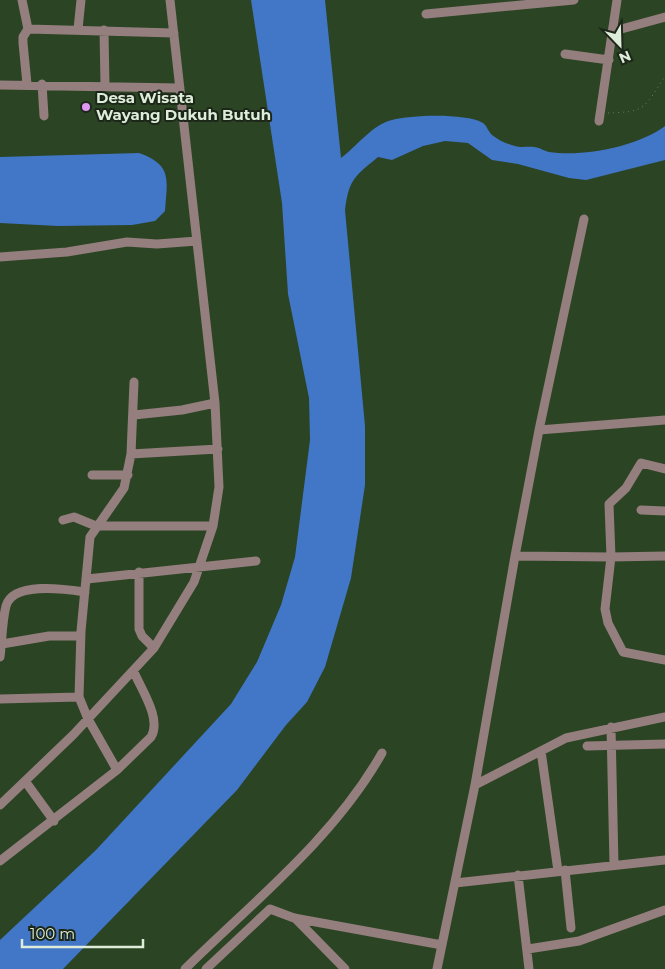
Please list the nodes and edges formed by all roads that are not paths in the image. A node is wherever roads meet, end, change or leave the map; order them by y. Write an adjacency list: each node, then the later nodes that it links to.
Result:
1 (22, 0): 10 (street)
2 (81, 0): 9 (street)
3 (170, 0): 13 (street)
4 (574, 0): 6 (street)
5 (618, 0): 12 (street)
6 (554, 1): 7 (street)
7 (426, 14)
8 (665, 17): 12 (street)
9 (78, 29): 10 (street); 11 (street)
10 (28, 30): 16 (street)
11 (104, 30): 13 (street); 19 (street)
12 (614, 31): 15 (street)
13 (174, 32): 20 (street)
14 (565, 54): 15 (street)
15 (609, 60): 22 (street)
16 (27, 84): 17 (street); 18 (street)
17 (42, 84): 19 (street); 21 (street)
18 (0, 85)
19 (105, 86): 20 (street)
20 (180, 88): 24 (street)
21 (44, 116)
22 (599, 117)
23 (584, 219): 30 (street)
24 (197, 241): 25 (street); 27 (street)
25 (0, 257)
26 (134, 382): 28 (street)
27 (215, 403): 28 (street); 31 (street)
28 (134, 415): 32 (street)
29 (665, 420): 30 (street)
30 (539, 430): 41 (street)
31 (218, 449): 32 (street); 40 (street)
32 (131, 454): 35 (street)
33 (665, 469): 43 (street)
34 (92, 475): 35 (street)
35 (128, 475): 39 (street)
36 (641, 510): 37 (street)
37 (665, 510)
38 (64, 520): 39 (street)
39 (96, 526): 40 (street); 47 (street)
40 (214, 526): 45 (street)
41 (515, 556): 43 (street); 67 (street)
42 (665, 556): 43 (street)
43 (611, 557): 53 (street)
44 (256, 561): 45 (street)
45 (199, 568): 46 (street); 51 (street)
46 (139, 572): 47 (street); 51 (street)
47 (87, 579): 48 (street)
48 (85, 592): 49 (street); 50 (street)
49 (81, 636): 50 (street); 55 (street)
50 (2, 644): 52 (street)
51 (154, 648): 54 (street)
52 (0, 657)
53 (665, 660)
54 (134, 672): 58 (street); 65 (street)
55 (79, 697): 56 (street); 58 (street)
56 (0, 699)
57 (665, 717): 59 (street)
58 (88, 719): 65 (street); 66 (street)
59 (611, 727): 62 (street); 63 (street)
60 (665, 744): 62 (street)
61 (587, 746): 62 (street)
62 (610, 746): 72 (street)
63 (541, 751): 67 (street); 73 (street)
64 (382, 753): 76 (street)
65 (117, 770): 69 (street)
66 (25, 780): 68 (street); 69 (street)
67 (475, 785): 75 (street)
68 (0, 805)
69 (54, 821): 71 (street)
70 (665, 860): 72 (street)
71 (0, 861)
72 (614, 866): 73 (street)
73 (561, 870): 74 (street); 80 (street)
74 (518, 875): 75 (street); 82 (street)
75 (456, 883): 81 (street)
76 (255, 902): 77 (street); 83 (street)
77 (270, 909): 79 (street); 84 (street)
78 (665, 910): 82 (street)
79 (294, 918): 81 (street); 85 (street)
80 (571, 928)
81 (442, 945): 86 (street)
82 (528, 949): 87 (street)
83 (185, 969)
84 (206, 969)
85 (346, 969)
86 (437, 969)
87 (530, 969)

